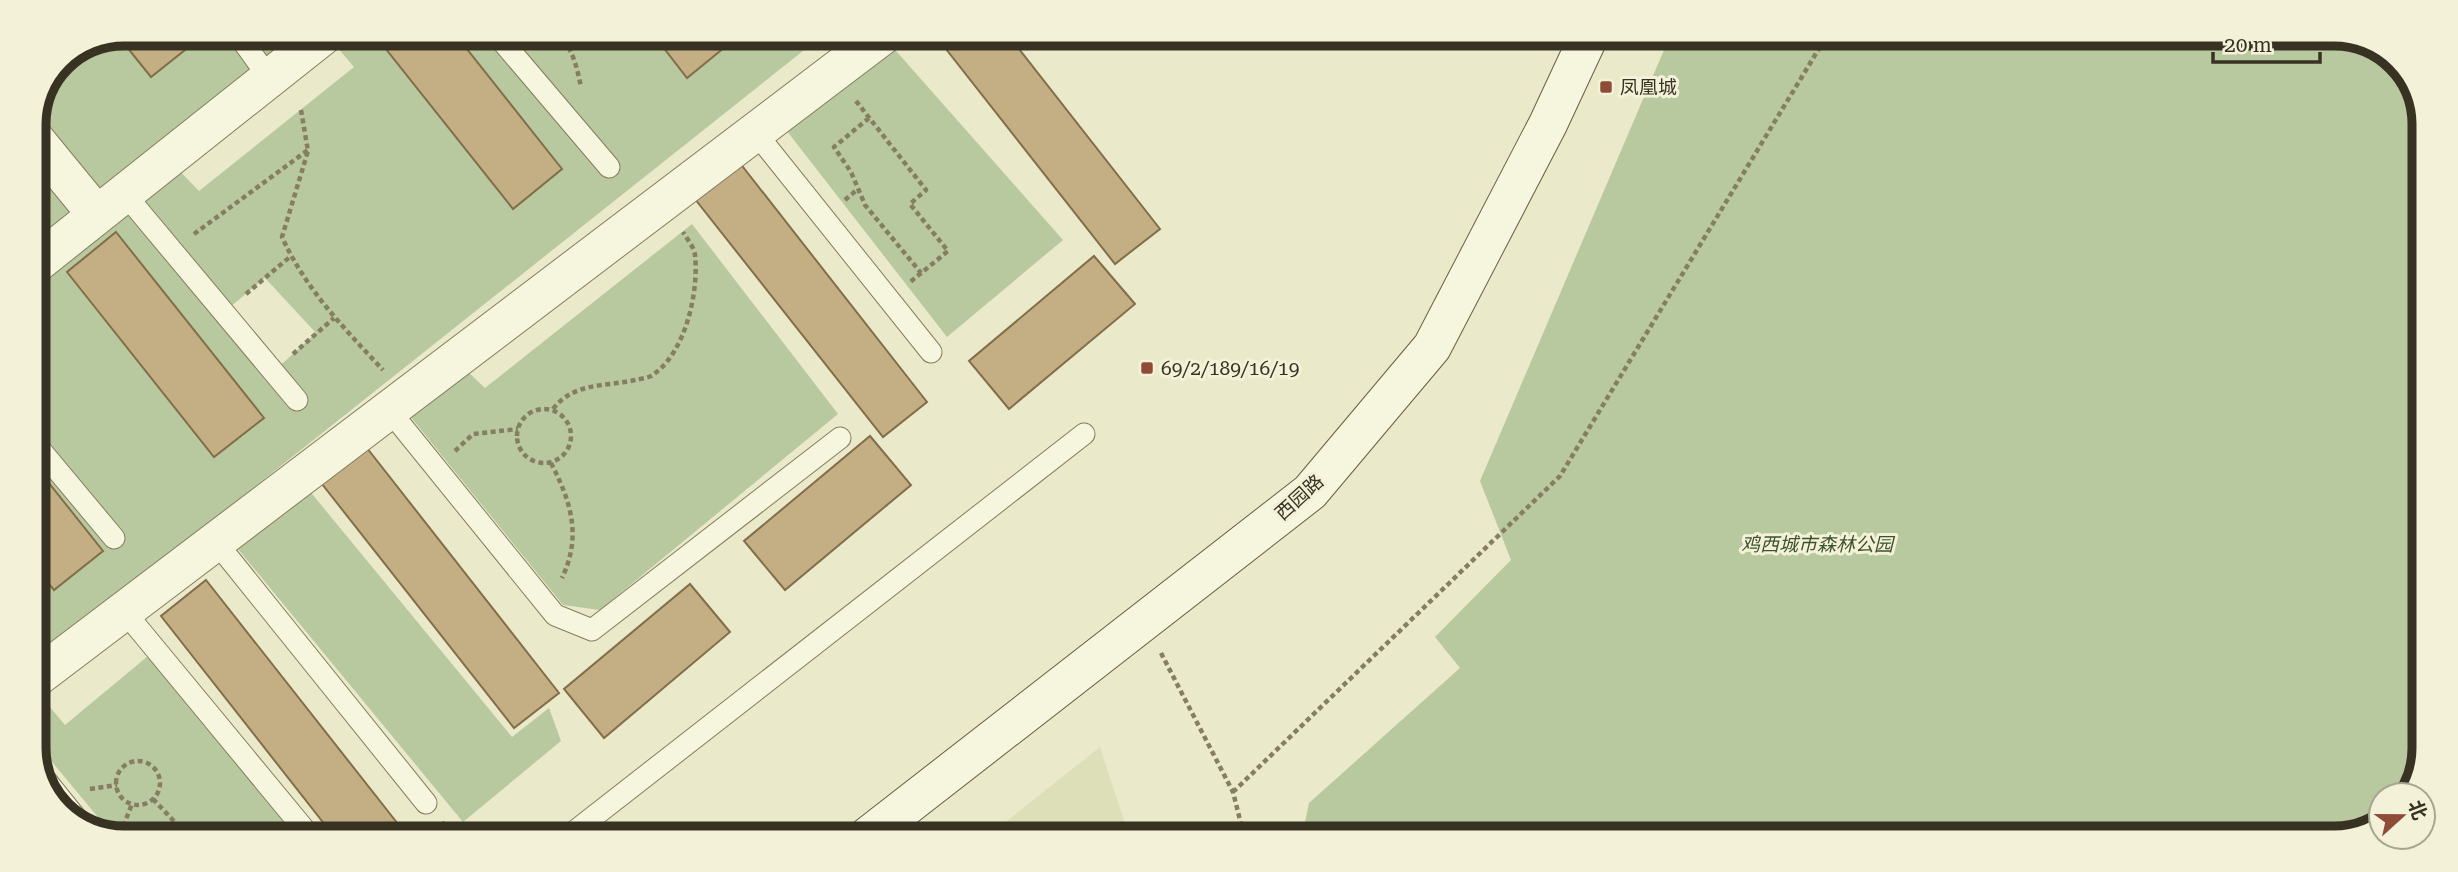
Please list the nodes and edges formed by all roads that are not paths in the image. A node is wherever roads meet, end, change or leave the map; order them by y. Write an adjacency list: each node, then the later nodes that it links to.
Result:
1 (246, 46): 6 (lane)
2 (310, 46): 6 (street)
3 (506, 46): 9 (lane)
4 (869, 46): 7 (street)
5 (1584, 46): 25 (street, 西园路)
6 (269, 78): 10 (street)
7 (755, 132): 12 (lane); 14 (street)
8 (46, 148): 10 (street)
9 (609, 167)
10 (111, 204): 11 (street); 13 (lane)
11 (46, 256)
12 (931, 352)
13 (297, 400)
14 (398, 403): 16 (lane); 19 (street)
15 (1084, 434): 24 (lane)
16 (840, 438)
17 (46, 457): 18 (lane)
18 (114, 538)
19 (216, 542): 20 (street); 22 (lane)
20 (124, 611): 21 (street); 23 (lane)
21 (46, 670)
22 (426, 803)
23 (302, 826)
24 (582, 826)
25 (881, 826)

